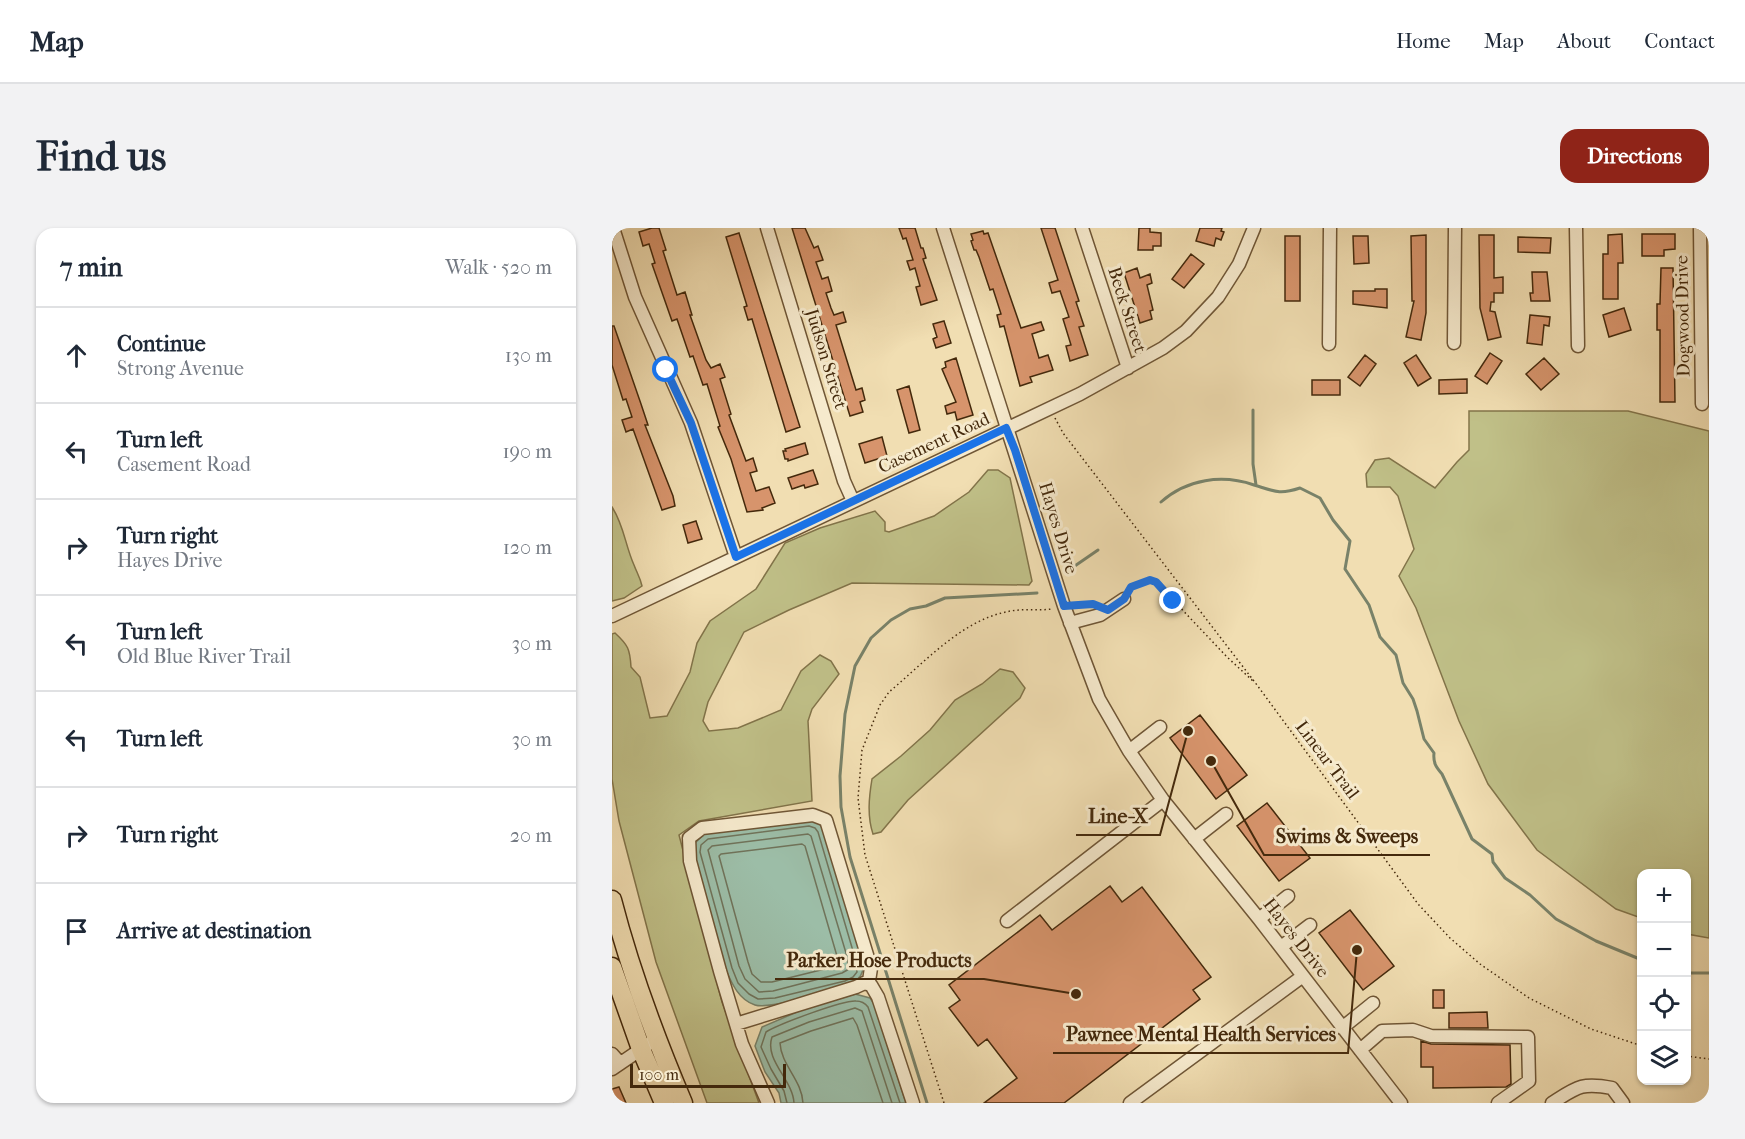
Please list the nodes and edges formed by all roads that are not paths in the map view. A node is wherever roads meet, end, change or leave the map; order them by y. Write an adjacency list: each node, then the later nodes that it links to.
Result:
1 (613, 228): 17 (street)
2 (766, 228): 16 (street, Judson Street)
3 (943, 228): 15 (street, Hayes Drive)
4 (1082, 228): 13 (street, Beck Street)
5 (1254, 228): 13 (street, Casement Road)
6 (1330, 228): 10 (street)
7 (1455, 228): 11 (street)
8 (1576, 228): 12 (street)
9 (1700, 228): 14 (street, Dogwood Drive)
10 (1329, 344)
11 (1454, 344)
12 (1578, 346)
13 (1128, 368): 15 (street, Casement Road)
14 (1702, 404)
15 (1006, 428): 16 (street, Casement Road); 20 (street, Hayes Drive)
16 (853, 501): 17 (street, Casement Road)
17 (736, 557): 19 (street, Casement Road)
18 (1124, 599): 20 (street)
19 (612, 616)
20 (1070, 623): 22 (street, Hayes Drive)
21 (1160, 727): 22 (street)
22 (1129, 751): 23 (street, Hayes Drive)
23 (1163, 800): 25 (street, Hayes Drive); 29 (street)
24 (1226, 814): 25 (street)
25 (1194, 840): 28 (street, Hayes Drive)
26 (1288, 896): 28 (street)
27 (612, 900): 38 (highway)
28 (1259, 919): 31 (street, Hayes Drive)
29 (1007, 921)
30 (1310, 925): 31 (street)
31 (1281, 948): 33 (street, Hayes Drive)
32 (612, 967): 38 (highway)
33 (1303, 976): 37 (street, Hayes Drive); 45 (street)
34 (864, 983): 36 (street); 36 (street); 44 (street)
35 (1372, 1003): 37 (street)
36 (736, 1024): 43 (street)
37 (1342, 1028): 39 (street, Hayes Drive)
38 (648, 1044): 40 (street); 41 (highway); 42 (highway)
39 (1360, 1050): 46 (street, Hayes Drive); 47 (street)
40 (615, 1062)
41 (664, 1103)
42 (682, 1103)
43 (768, 1103)
44 (913, 1103)
45 (1130, 1103)
46 (1401, 1103)
47 (1498, 1103)
48 (1552, 1103): 49 (street)
49 (1623, 1103)

